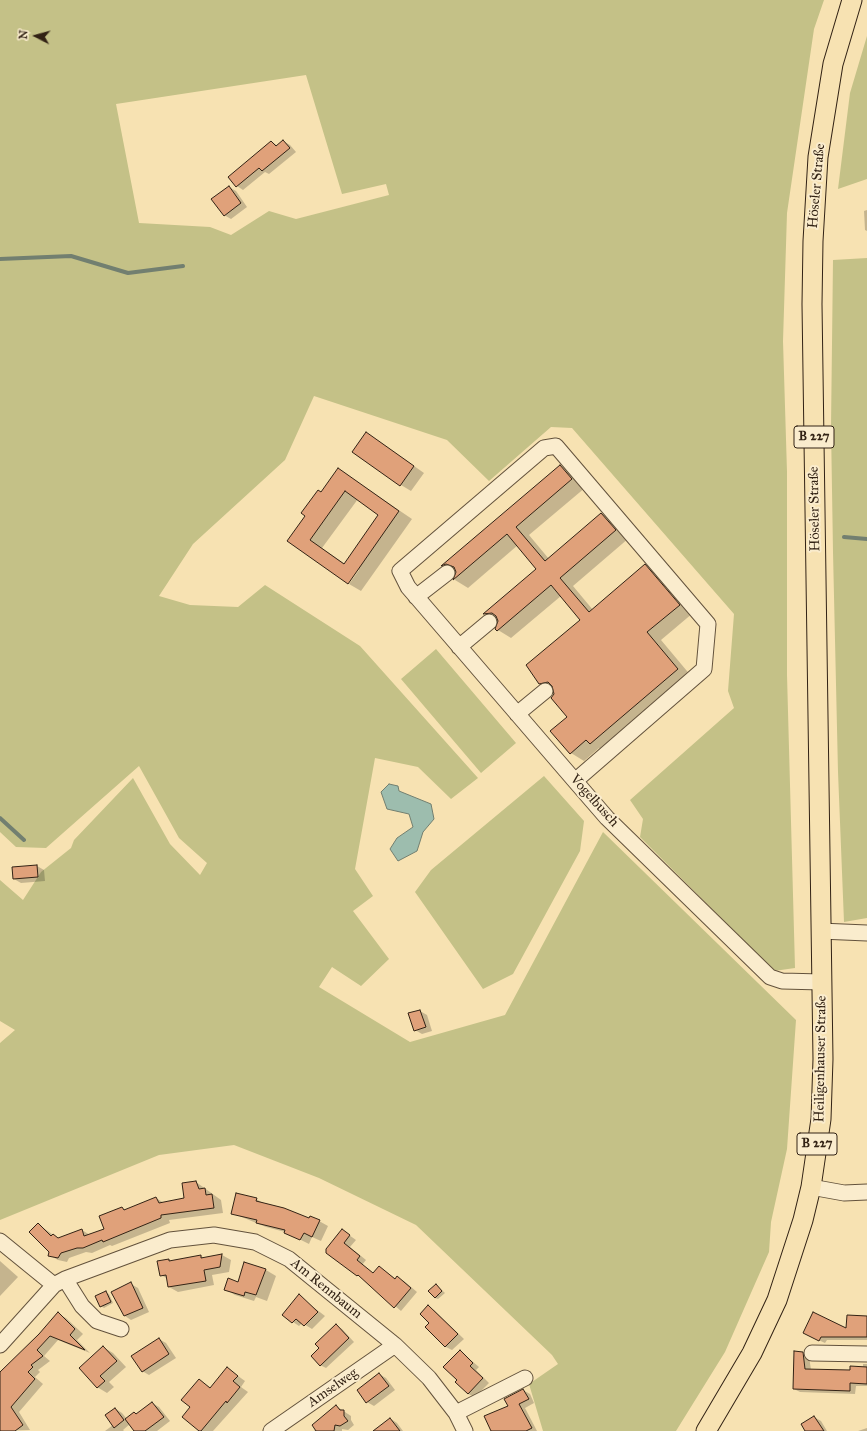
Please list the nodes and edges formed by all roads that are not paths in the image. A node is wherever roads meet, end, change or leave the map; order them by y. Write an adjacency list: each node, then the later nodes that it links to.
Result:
1 (852, 0): 9 (main road, Höseler Straße / B 227)
2 (447, 573): 3 (street)
3 (416, 597): 5 (street, Vogelbusch); 8 (street, Vogelbusch)
4 (489, 622): 5 (street)
5 (459, 647): 7 (street, Vogelbusch)
6 (545, 691): 7 (street)
7 (518, 714): 8 (street, Vogelbusch)
8 (575, 781): 12 (street, Vogelbusch)
9 (820, 879): 10 (main road, Heiligenhauser Straße / B 227)
10 (820, 931): 11 (street); 12 (main road, Heiligenhauser Straße / B 227)
11 (867, 933)
12 (822, 982): 13 (main road, Heiligenhauser Straße / B 227)
13 (811, 1187): 14 (street); 26 (main road, Heiligenhauser Straße / B 227)
14 (867, 1192)
15 (0, 1241): 16 (street)
16 (60, 1282): 17 (street); 18 (street, Am Rennbaum); 19 (street, Am Rennbaum)
17 (121, 1329)
18 (0, 1345)
19 (395, 1345): 23 (street, Am Rennbaum); 24 (street, Amselweg)
20 (812, 1353): 21 (street)
21 (867, 1354)
22 (525, 1378): 23 (street)
23 (456, 1413): 25 (street, Am Rennbaum)
24 (271, 1431)
25 (466, 1431)
26 (706, 1431)

